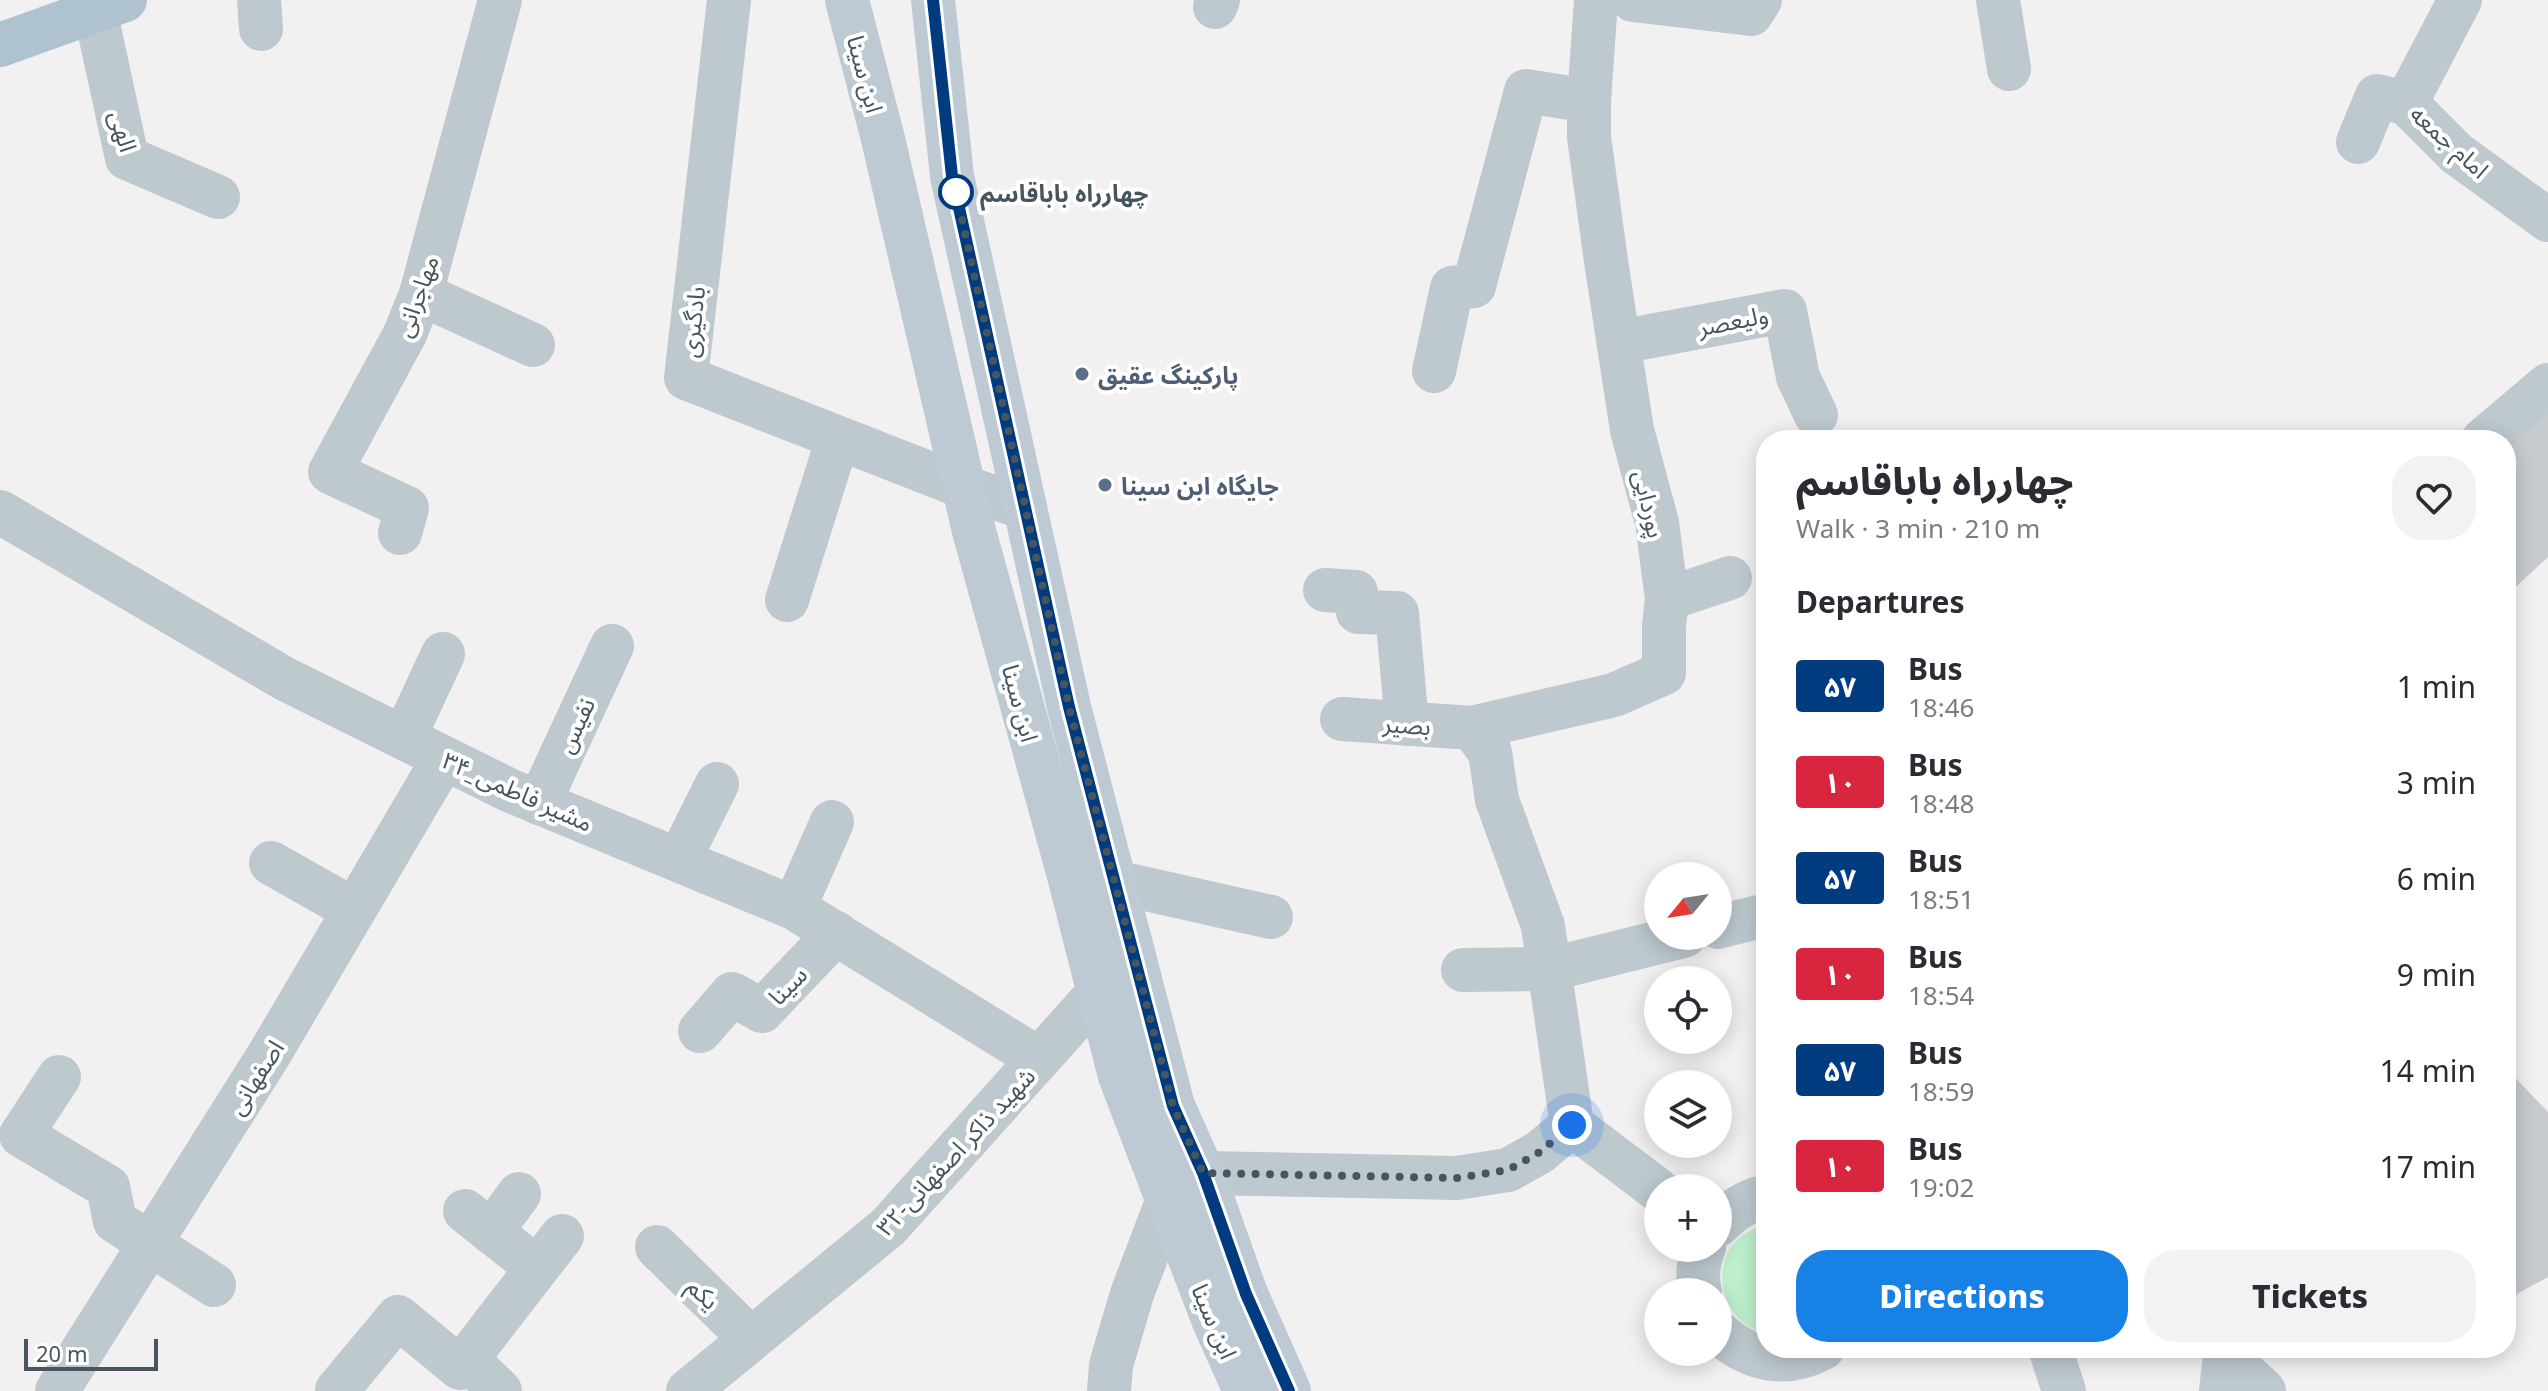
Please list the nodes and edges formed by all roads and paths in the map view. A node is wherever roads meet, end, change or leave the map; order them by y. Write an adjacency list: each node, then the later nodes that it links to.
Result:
1 (500, 0): 18 (street, مهاجرانی)
2 (729, 0): 25 (street, بادگیری)
3 (933, 0): 27 (main road, ابن سینا)
4 (1596, 0): 14 (street, پوردایی)
5 (1633, 0): 6 (street)
6 (1760, 0)
7 (1998, 0): 12 (street)
8 (2460, 0): 13 (street, امام جمعه)
9 (110, 5): 11 (main road); 16 (street, الهی)
10 (839, 7): 26 (main road, ابن سینا)
11 (0, 45)
12 (2009, 69)
13 (2406, 103): 15 (street); 17 (street, امام جمعه)
14 (1589, 119): 19 (street, پوردایی); 21 (street)
15 (2358, 142)
16 (218, 197)
17 (2548, 220)
18 (421, 294): 20 (street); 29 (street, مهاجرانی)
19 (1619, 342): 23 (street, ولیعصر); 32 (street, پوردایی)
20 (533, 345)
21 (1434, 371)
22 (2548, 385): 24 (street)
23 (1816, 415)
24 (2495, 430)
25 (838, 438): 26 (street, بادگیری); 33 (street)
26 (964, 487): 27 (street, بادگیری); 57 (main road, ابن سینا)
27 (1025, 508): 46 (main road, ابن سینا)
28 (0, 512): 39 (street, ۳۴_مشیر فاطمی)
29 (400, 533)
30 (1730, 578): 32 (street)
31 (1325, 590): 37 (street)
32 (1667, 599): 38 (street, پوردایی)
33 (787, 600)
34 (612, 646): 42 (street, نفیس)
35 (443, 654): 39 (street)
36 (1342, 719): 37 (street, بصیر)
37 (1407, 724): 38 (street, بصیر)
38 (1472, 728): 55 (street)
39 (404, 738): 40 (street, ۳۴_مشیر فاطمی)
40 (444, 758): 42 (street, ۳۴_مشیر فاطمی); 48 (street, اصفهانی)
41 (717, 784): 44 (street)
42 (539, 803): 44 (street, ۳۴_مشیر فاطمی)
43 (832, 822): 47 (street)
44 (679, 860): 47 (street, ۳۴_مشیر فاطمی)
45 (271, 863): 48 (street)
46 (1115, 882): 49 (street); 54 (main road, ابن سینا)
47 (794, 908): 52 (street, ۳۴_مشیر فاطمی)
48 (354, 910): 68 (street, اصفهانی)
49 (1271, 917)
50 (1756, 918): 51 (street)
51 (1732, 924)
52 (836, 933): 58 (street, سینا); 59 (street, ۳۴_مشیر فاطمی)
53 (1644, 946): 55 (street)
54 (1135, 959): 57 (street, ۳۲-شهید ذاکر اصفهانی); 62 (main road, ابن سینا)
55 (1551, 969): 56 (street); 61 (street)
56 (1463, 970)
57 (1099, 992): 59 (street, ۳۲-شهید ذاکر اصفهانی); 65 (main road, ابن سینا)
58 (700, 1031)
59 (1039, 1059): 71 (street, ۳۲-شهید ذاکر اصفهانی)
60 (59, 1077): 68 (street)
61 (1572, 1125): 62 (street); 63 (street)
62 (1203, 1173): 65 (street); 86 (main road, ابن سینا)
63 (1644, 1179)
64 (519, 1194): 79 (street)
65 (1168, 1199): 84 (street); 85 (main road, ابن سینا)
66 (1756, 1199): 67 (street)
67 (1732, 1211)
68 (150, 1244): 70 (street); 81 (street, اصفهانی)
69 (657, 1247): 71 (street, یکم)
70 (214, 1285)
71 (751, 1339): 83 (street, ۳۲-شهید ذاکر اصفهانی)
72 (1732, 1344): 73 (street)
73 (1756, 1357)
74 (1758, 1358): 75 (street)
75 (1799, 1358)
76 (2053, 1358): 87 (street)
77 (2225, 1358): 88 (street)
78 (2228, 1358): 89 (street)
79 (467, 1359): 80 (street); 82 (street)
80 (337, 1390)
81 (57, 1391)
82 (500, 1391)
83 (688, 1391)
84 (1109, 1391)
85 (1245, 1391)
86 (1289, 1391)
87 (2064, 1391)
88 (2221, 1391)
89 (2264, 1391)

